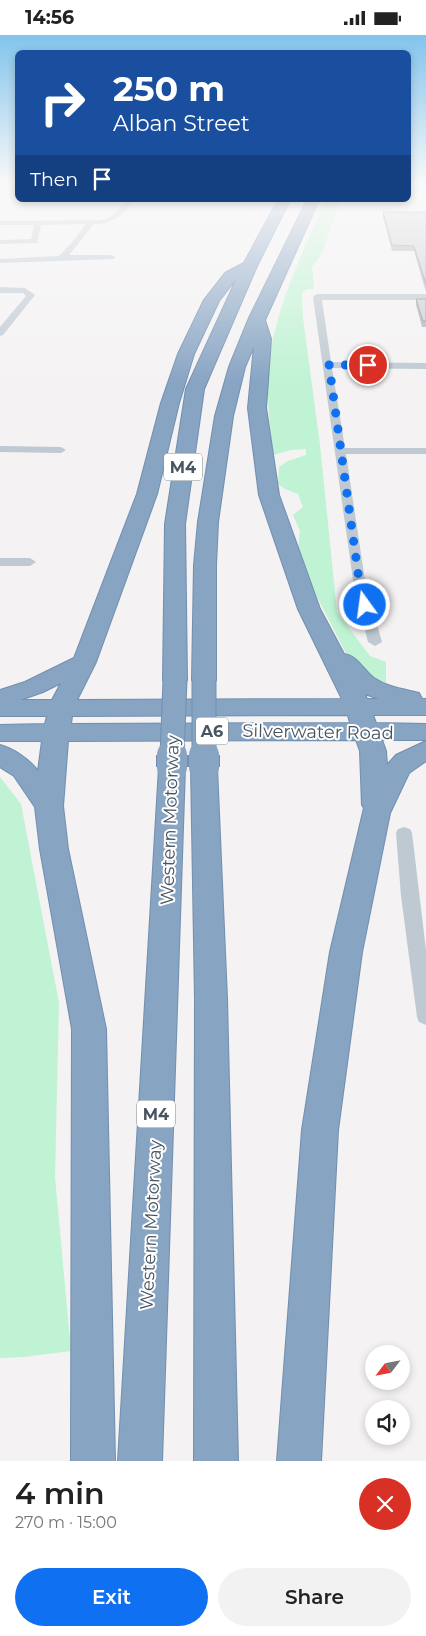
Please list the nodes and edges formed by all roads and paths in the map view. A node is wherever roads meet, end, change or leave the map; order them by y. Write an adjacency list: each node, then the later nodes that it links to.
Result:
1 (68, 252): 4 (street)
2 (257, 252): 7 (highway, Western Motorway / M4)
3 (289, 252): 10 (highway, Western Motorway / M4)
4 (64, 257): 5 (street); 6 (street)
5 (112, 257)
6 (0, 261)
7 (250, 266): 23 (highway); 24 (highway, Western Motorway / M4)
8 (0, 290): 11 (street)
9 (426, 297): 13 (street)
10 (258, 318): 19 (highway); 36 (highway, Western Motorway / M4, bridge)
11 (4, 322): 12 (street)
12 (0, 333)
13 (329, 365): 14 (street); 17 (street)
14 (426, 365)
15 (0, 449): 16 (street)
16 (61, 450)
17 (341, 451): 18 (street); 22 (street)
18 (426, 451)
19 (281, 533): 26 (highway); 29 (highway)
20 (0, 562): 21 (street)
21 (30, 562)
22 (375, 642)
23 (84, 662): 25 (highway); 30 (highway)
24 (175, 680): 36 (highway, Western Motorway / M4, bridge)
25 (0, 698)
26 (426, 701)
27 (426, 707): 29 (highway, Silverwater Road / A6)
28 (0, 708): 30 (highway, Silverwater Road / A6)
29 (358, 708): 30 (highway, Silverwater Road / A6); 32 (highway)
30 (59, 720): 31 (highway, Silverwater Road / A6); 32 (highway, Silverwater Road / A6); 37 (highway)
31 (0, 733)
32 (367, 733): 33 (highway, Silverwater Road / A6); 38 (highway)
33 (426, 733)
34 (426, 750): 38 (highway)
35 (0, 754): 37 (highway)
36 (188, 767): 42 (highway, Western Motorway / M4); 43 (highway, Western Motorway / M4)
37 (49, 806): 41 (highway)
38 (376, 813): 44 (highway)
39 (404, 833): 40 (street)
40 (426, 1017)
41 (93, 1461)
42 (140, 1461)
43 (216, 1461)
44 (299, 1461)

